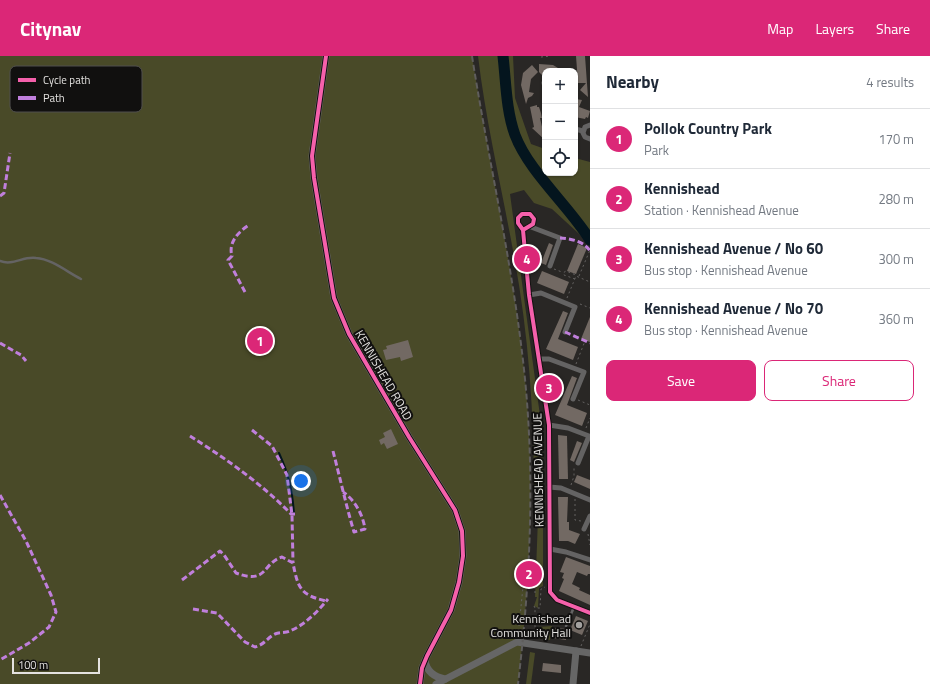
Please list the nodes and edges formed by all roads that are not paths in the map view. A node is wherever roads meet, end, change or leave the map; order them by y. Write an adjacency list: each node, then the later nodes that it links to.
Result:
1 (326, 56): 28 (street, KENNISHEAD ROAD)
2 (590, 125): 4 (street)
3 (578, 130): 4 (street)
4 (583, 131): 5 (street)
5 (590, 140)
6 (530, 227): 7 (street); 7 (street, KENNISHEAD AVENUE); 9 (street)
7 (523, 230): 11 (street, KENNISHEAD AVENUE)
8 (0, 261): 10 (lane)
9 (550, 266)
10 (81, 279)
11 (529, 295): 12 (street); 13 (street, KENNISHEAD AVENUE)
12 (565, 332)
13 (539, 359): 14 (street); 15 (street, KENNISHEAD AVENUE)
14 (573, 399)
15 (549, 425): 16 (street, KENNISHEAD AVENUE); 17 (street, KENNISHEAD AVENUE)
16 (578, 463)
17 (549, 487): 18 (street, KENNISHEAD AVENUE); 21 (street, KENNISHEAD AVENUE)
18 (590, 500)
19 (590, 516): 20 (street)
20 (584, 529)
21 (550, 549): 22 (street); 23 (street, KENNISHEAD AVENUE)
22 (590, 560)
23 (574, 607): 24 (street); 25 (lane)
24 (590, 613)
25 (566, 626)
26 (577, 652): 27 (street); 29 (street); 32 (street)
27 (590, 653)
28 (425, 660): 29 (street); 30 (street, KENNISHEAD ROAD)
29 (445, 679): 31 (street)
30 (420, 684)
31 (436, 684)
32 (573, 684)

